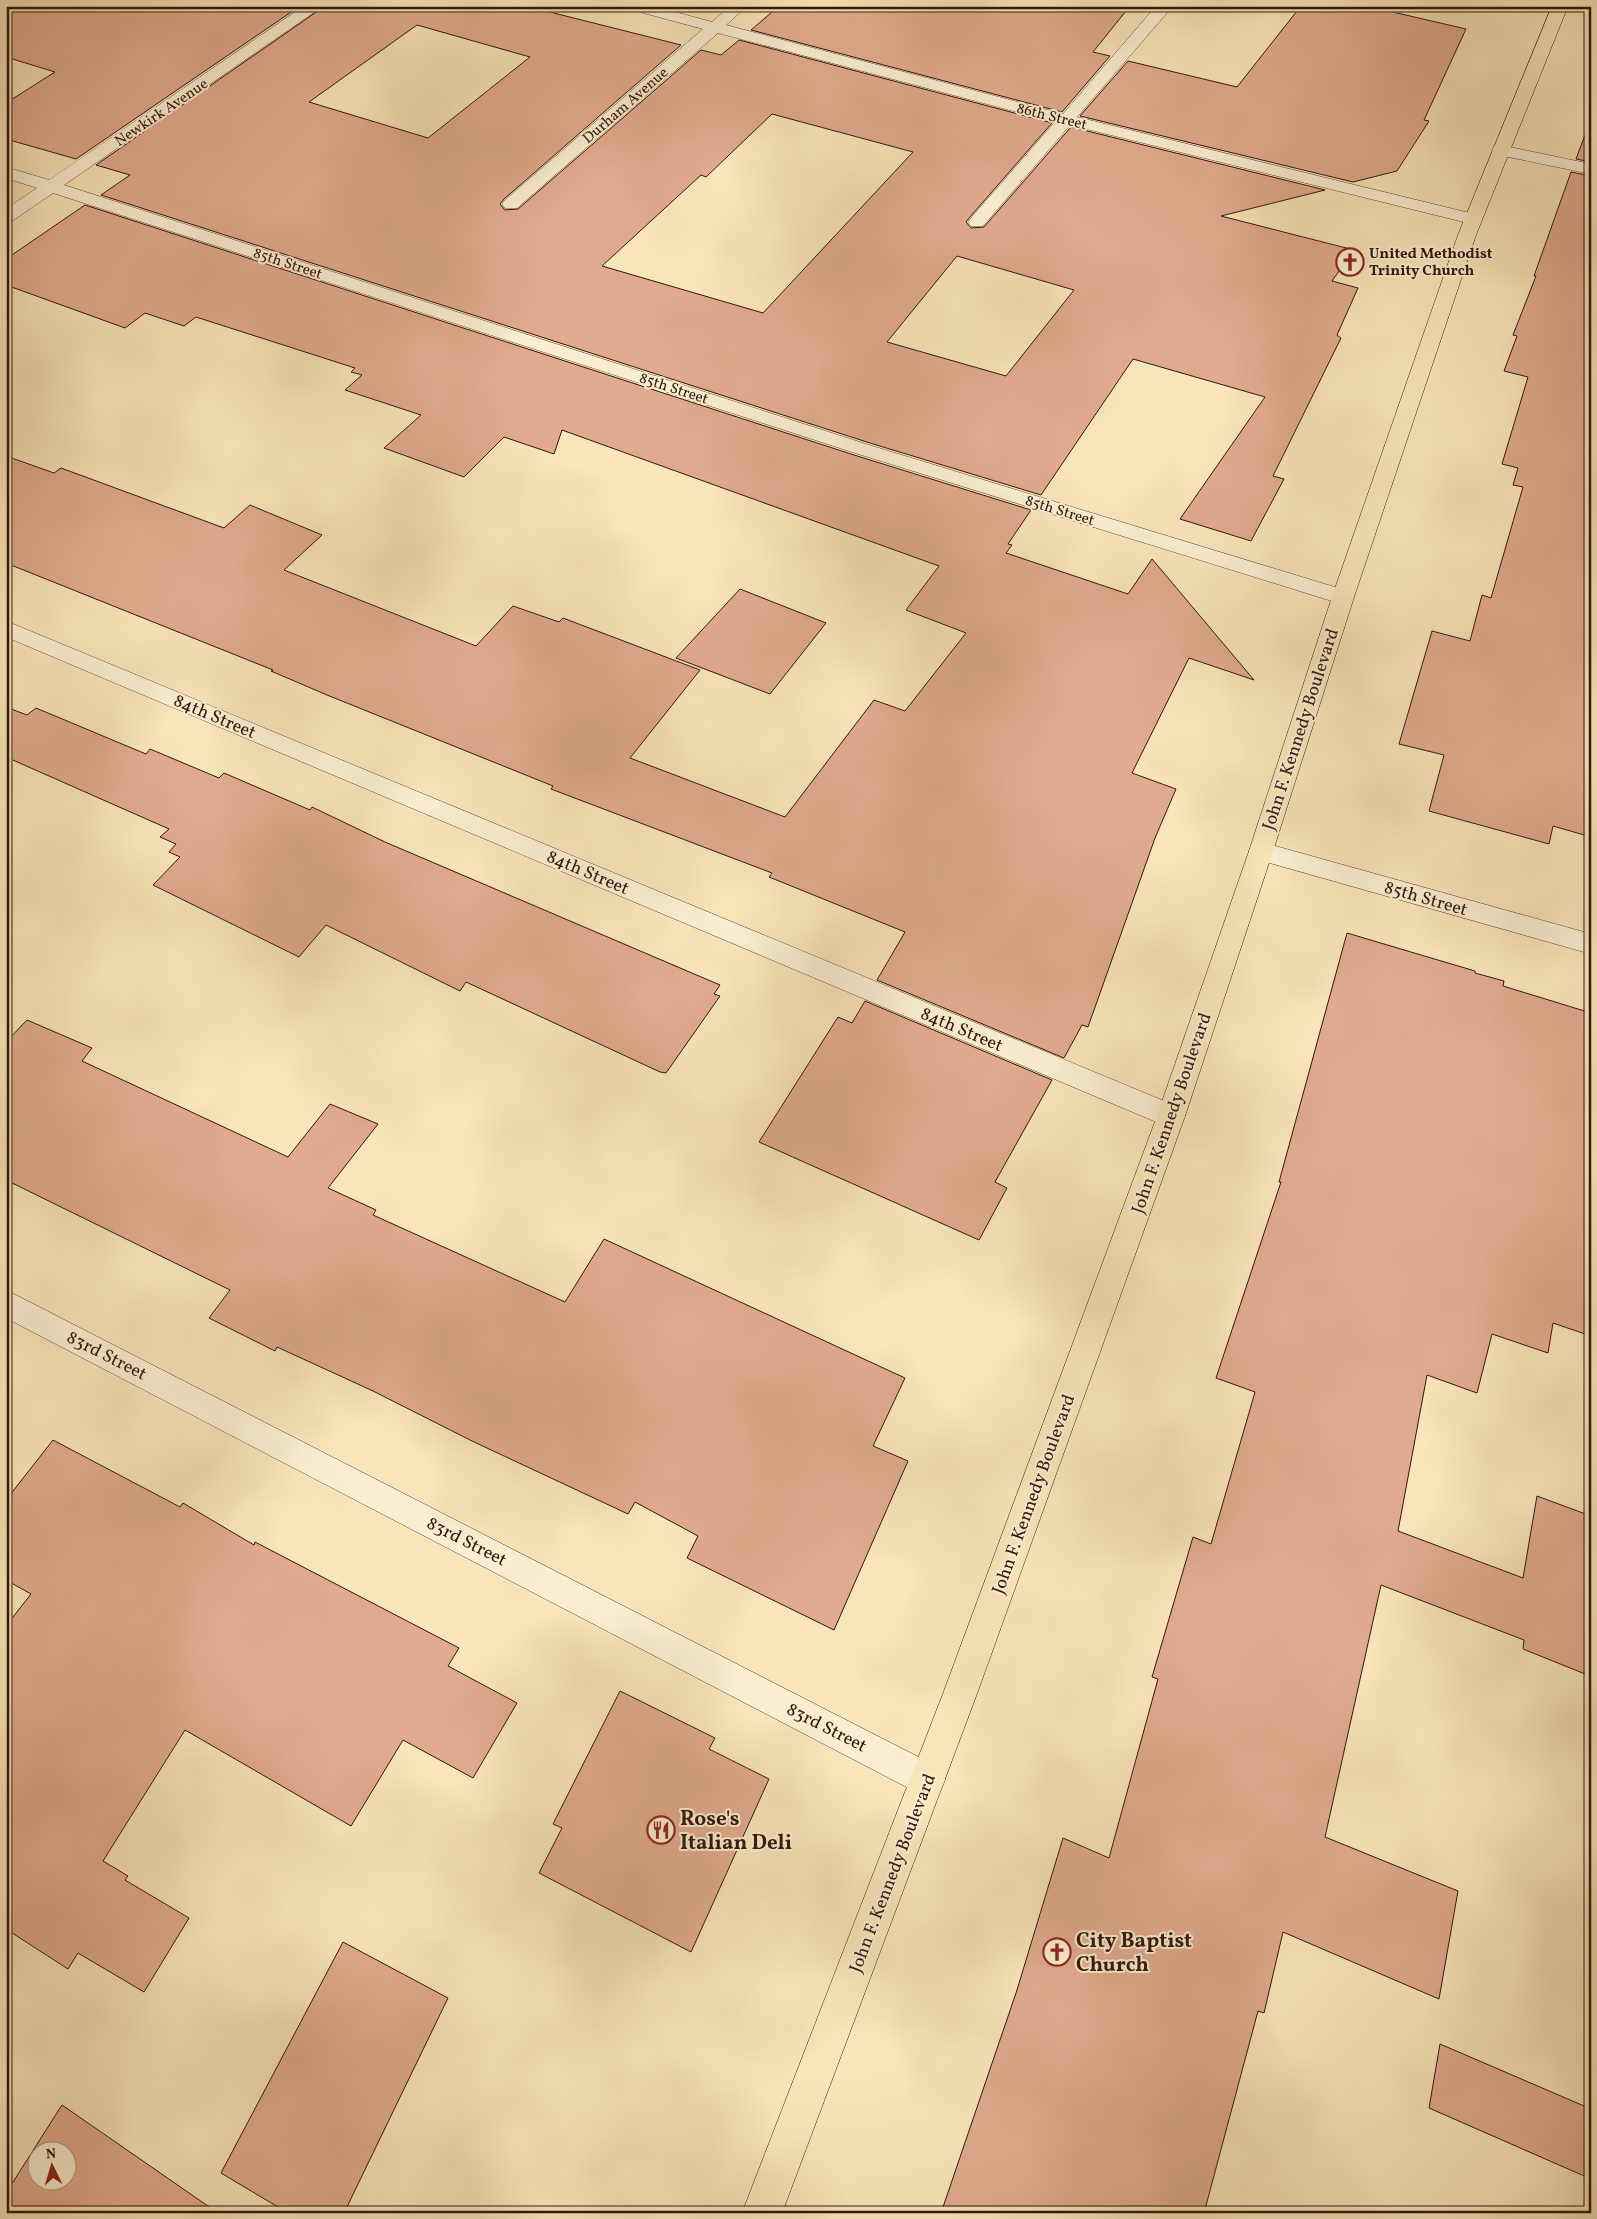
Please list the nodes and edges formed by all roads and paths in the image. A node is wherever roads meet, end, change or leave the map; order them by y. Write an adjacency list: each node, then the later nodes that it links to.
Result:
1 (315, 6): 11 (street, Newkirk Avenue)
2 (634, 6): 6 (street, 86th Street)
3 (739, 6): 6 (street, Durham Avenue)
4 (1165, 6): 7 (street)
5 (1560, 6): 8 (main road, John F. Kennedy Boulevard)
6 (716, 27): 7 (street, 86th Street); 12 (street, Durham Avenue)
7 (1068, 120): 14 (street, 86th Street); 15 (street)
8 (1500, 150): 9 (street); 14 (main road, John F. Kennedy Boulevard)
9 (1591, 169)
10 (6, 172): 11 (street, 85th Street)
11 (51, 186): 13 (street, Newkirk Avenue); 16 (street, 85th Street)
12 (511, 204)
13 (6, 217)
14 (1472, 219): 16 (main road, John F. Kennedy Boulevard)
15 (977, 222)
16 (1343, 597): 18 (main road, John F. Kennedy Boulevard)
17 (6, 628): 20 (street, 84th Street)
18 (1261, 851): 19 (street, 85th Street); 20 (main road, John F. Kennedy Boulevard)
19 (1591, 944)
20 (1171, 1116): 22 (main road, John F. Kennedy Boulevard)
21 (6, 1303): 22 (street, 83rd Street)
22 (928, 1780): 23 (main road, John F. Kennedy Boulevard)
23 (762, 2213)

